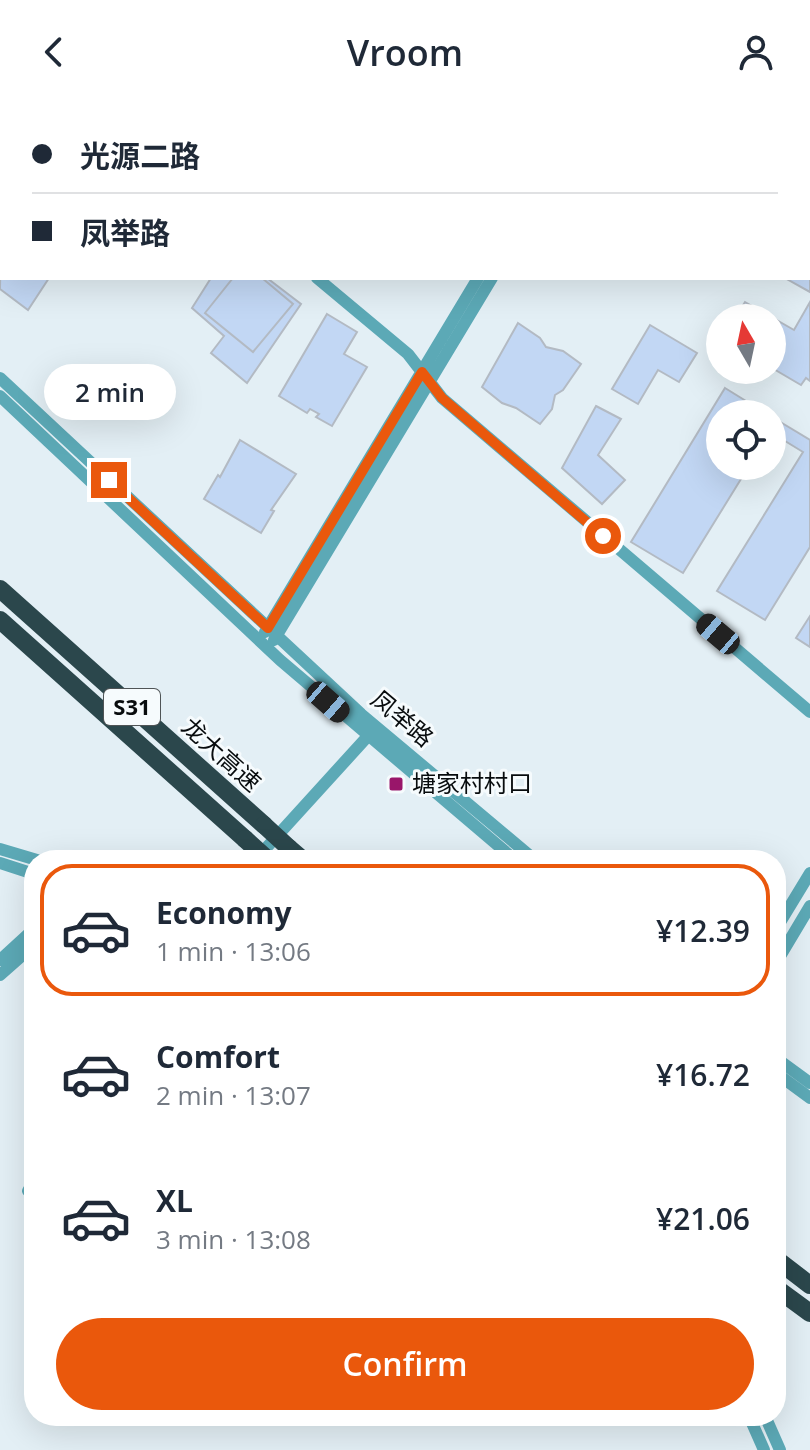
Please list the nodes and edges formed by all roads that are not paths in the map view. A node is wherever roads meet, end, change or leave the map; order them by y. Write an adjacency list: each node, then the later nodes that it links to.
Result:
1 (319, 280): 4 (street)
2 (477, 280): 4 (street)
3 (491, 280): 4 (street)
4 (426, 377): 9 (street); 11 (street)
5 (0, 378): 9 (street, 凤举路)
6 (0, 396): 10 (street, 凤举路)
7 (0, 589): 16 (highway, 龙大高速 / S31, bridge)
8 (0, 620): 14 (highway, 龙大高速 / S31, bridge)
9 (272, 632): 10 (street); 18 (street, 凤举路)
10 (262, 642): 12 (street, 凤举路)
11 (810, 712)
12 (368, 736): 15 (street); 17 (street, 凤举路)
13 (0, 849): 19 (street)
14 (255, 850)
15 (272, 850)
16 (292, 850)
17 (503, 850)
18 (523, 850)
19 (24, 856)
20 (0, 863): 21 (street)
21 (24, 871)
22 (810, 873): 24 (street)
23 (810, 906): 26 (street)
24 (786, 913)
25 (24, 938): 28 (street)
26 (786, 946)
27 (24, 954): 29 (street)
28 (0, 960)
29 (0, 975)
30 (786, 1065): 32 (street)
31 (786, 1080): 33 (street)
32 (810, 1083)
33 (810, 1098)
34 (786, 1267): 35 (highway)
35 (810, 1285)
36 (786, 1295): 37 (highway)
37 (810, 1313)
38 (753, 1426): 40 (street)
39 (769, 1426): 41 (street)
40 (764, 1450)
41 (780, 1450)

